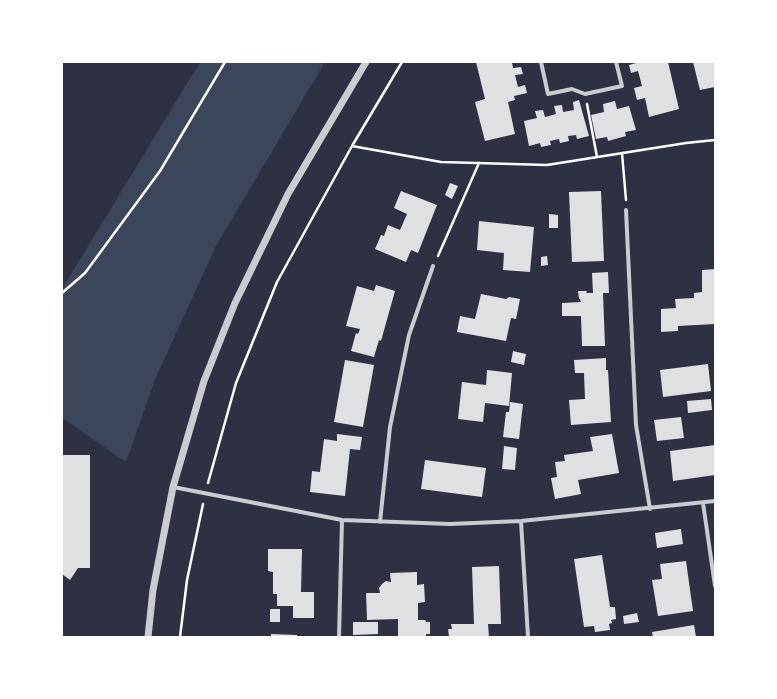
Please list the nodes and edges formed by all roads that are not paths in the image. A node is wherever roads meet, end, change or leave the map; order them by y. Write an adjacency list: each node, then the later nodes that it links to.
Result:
1 (366, 62): 6 (street)
2 (541, 62): 3 (street)
3 (616, 62)
4 (626, 210): 9 (street)
5 (433, 266): 12 (street)
6 (173, 488): 10 (street); 14 (street)
7 (715, 501): 8 (street)
8 (704, 503): 9 (street); 13 (street)
9 (650, 509): 11 (street)
10 (342, 520): 12 (street); 15 (street)
11 (522, 521): 12 (street); 16 (street)
12 (380, 522)
13 (715, 586)
14 (148, 637)
15 (339, 637)
16 (528, 637)

